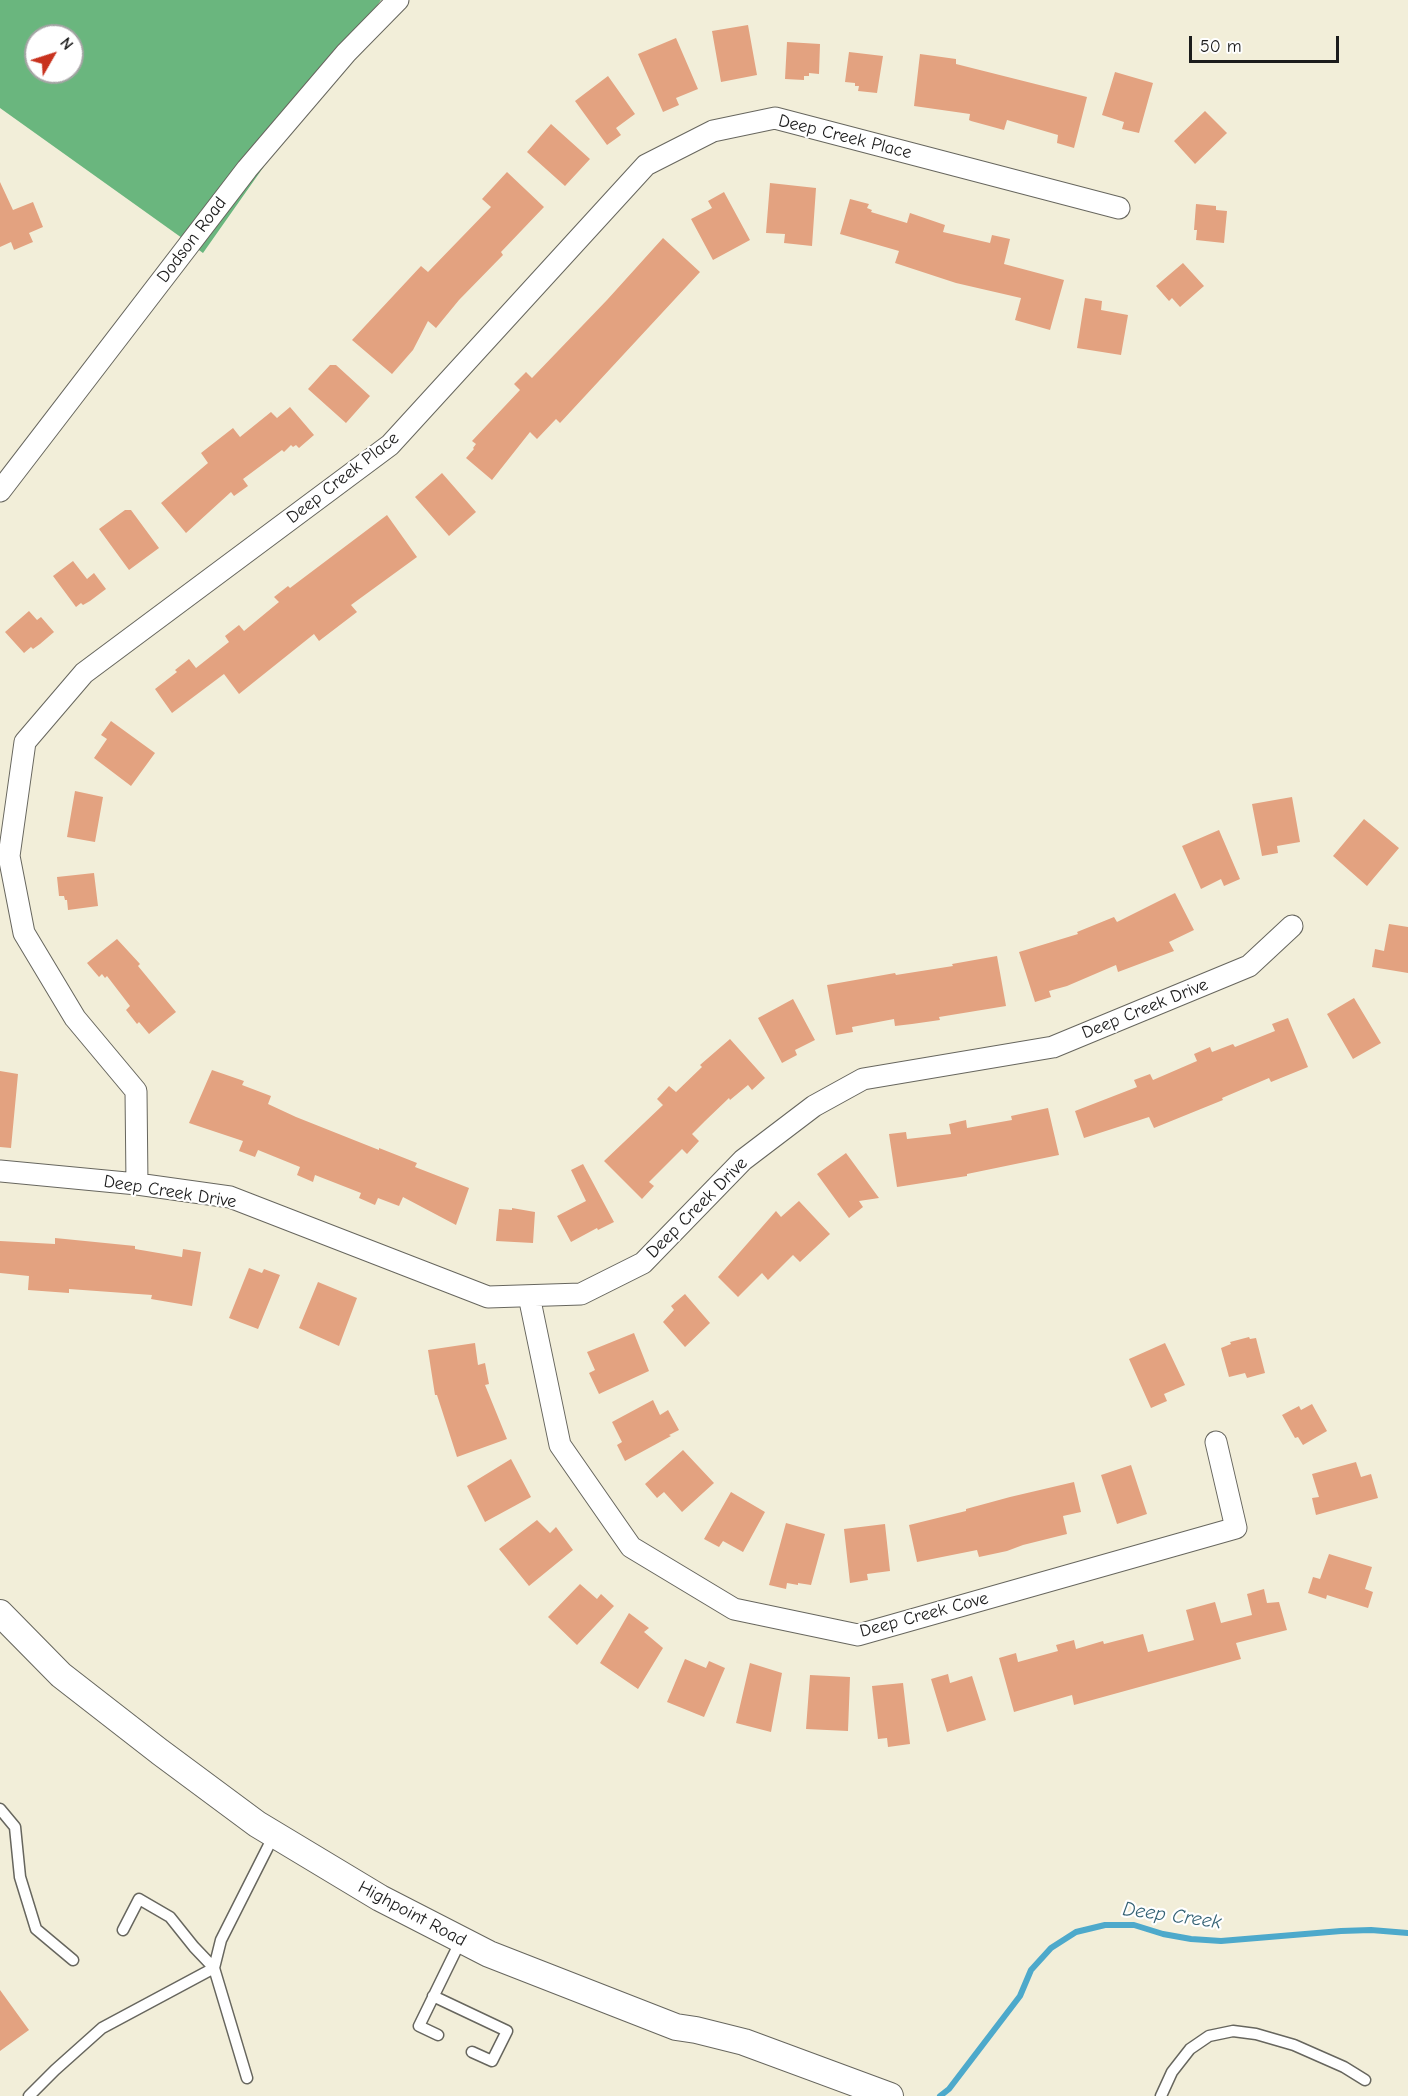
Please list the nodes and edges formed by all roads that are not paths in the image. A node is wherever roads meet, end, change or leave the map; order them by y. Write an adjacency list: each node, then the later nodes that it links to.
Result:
1 (398, 0): 3 (street, Dodson Road)
2 (1119, 208): 6 (street, Deep Creek Place)
3 (0, 491)
4 (1292, 926): 7 (street, Deep Creek Drive)
5 (0, 1171): 6 (street, Deep Creek Drive)
6 (136, 1184): 7 (street, Deep Creek Drive)
7 (529, 1296): 8 (street, Deep Creek Cove)
8 (1216, 1442)
9 (0, 1613): 11 (street, Highpoint Road)
10 (0, 1809): 14 (lane)
11 (274, 1835): 13 (street, Highpoint Road); 15 (lane)
12 (123, 1929): 15 (lane)
13 (461, 1940): 16 (lane); 22 (street, Highpoint Road)
14 (73, 1960)
15 (214, 1968): 19 (lane); 21 (lane)
16 (433, 1995): 17 (lane); 18 (lane)
17 (438, 2035)
18 (472, 2052)
19 (247, 2078)
20 (1365, 2080): 23 (lane)
21 (29, 2096)
22 (890, 2096)
23 (1161, 2096)

